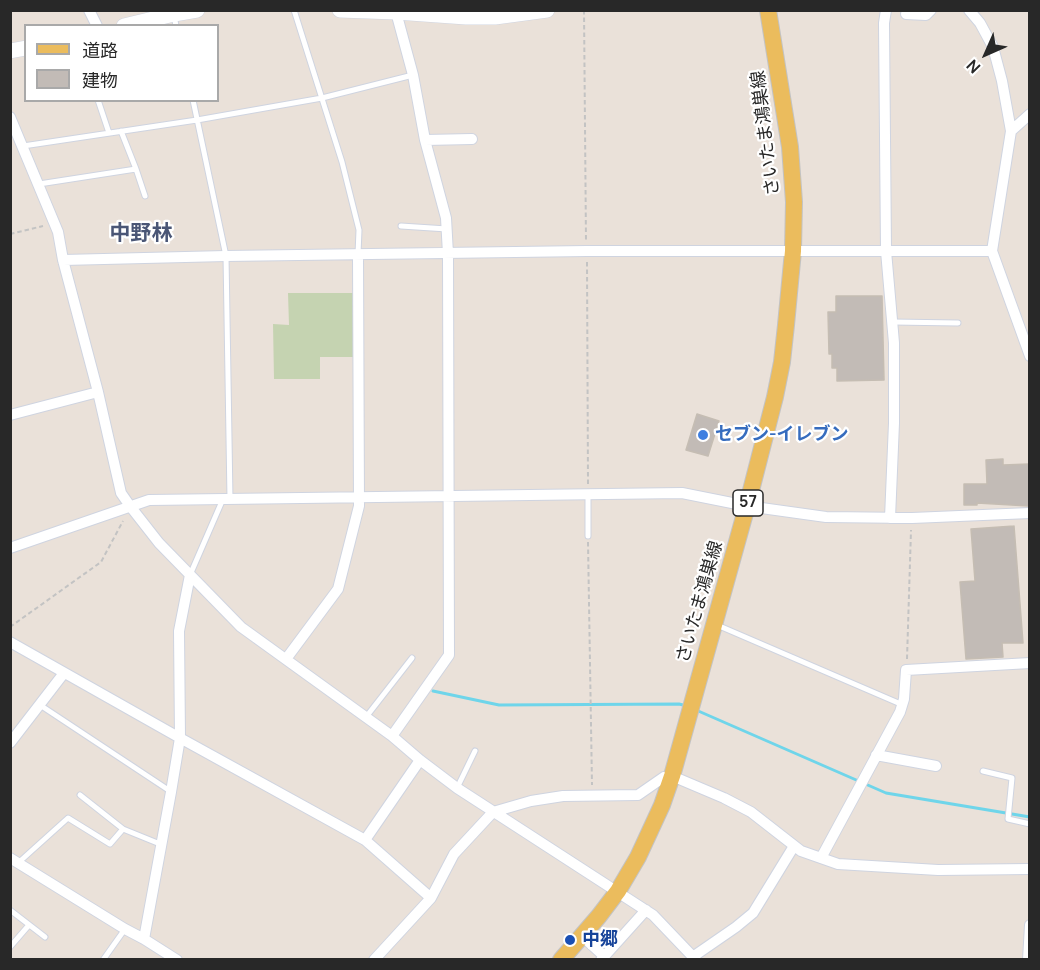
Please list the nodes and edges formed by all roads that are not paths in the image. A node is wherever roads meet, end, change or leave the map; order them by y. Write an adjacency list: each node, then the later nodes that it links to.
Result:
1 (88, 10): 13 (street)
2 (198, 10): 12 (street)
3 (294, 10): 16 (lane)
4 (340, 10): 10 (street)
5 (547, 10): 10 (street)
6 (768, 10): 33 (main road, さいたま鴻巣線 / 57)
7 (886, 10): 34 (street)
8 (932, 10): 11 (street)
9 (969, 10): 23 (street)
10 (396, 11): 15 (street)
11 (906, 14)
12 (175, 17): 14 (street)
13 (96, 24)
14 (135, 24)
15 (413, 75): 16 (lane); 26 (street)
16 (322, 98): 21 (lane); 37 (lane)
17 (99, 102): 24 (lane)
18 (193, 102): 21 (lane)
19 (1029, 114): 23 (street)
20 (10, 117): 27 (street)
21 (197, 120): 22 (lane); 38 (lane)
22 (121, 131): 24 (lane); 28 (lane)
23 (1011, 131): 35 (street)
24 (109, 133): 27 (lane)
25 (472, 139): 26 (street)
26 (425, 140): 32 (street)
27 (23, 146): 29 (street)
28 (136, 169): 29 (lane); 30 (lane)
29 (39, 184): 39 (street)
30 (145, 196)
31 (401, 226): 32 (lane)
32 (447, 229): 36 (street)
33 (793, 250): 34 (street); 36 (street); 50 (main road, さいたま鴻巣線 / 57)
34 (886, 251): 35 (street); 40 (street)
35 (992, 251): 42 (street)
36 (448, 254): 37 (street); 47 (street)
37 (358, 255): 38 (street); 48 (street)
38 (226, 256): 39 (street); 49 (lane)
39 (63, 260): 44 (street)
40 (892, 322): 41 (lane); 53 (street)
41 (958, 323)
42 (1025, 332): 43 (street)
43 (1029, 356)
44 (98, 392): 45 (street); 51 (street)
45 (10, 415)
46 (588, 494): 47 (street); 50 (street); 54 (lane)
47 (449, 496): 48 (street); 66 (street)
48 (359, 498): 49 (street); 60 (street)
49 (226, 499): 51 (street); 56 (lane)
50 (747, 506): 53 (street); 57 (main road, さいたま鴻巣線 / 57)
51 (125, 508): 55 (street); 56 (street)
52 (1029, 513): 53 (street)
53 (890, 518)
54 (588, 536)
55 (10, 548)
56 (190, 575): 60 (street); 68 (street)
57 (714, 624): 64 (lane); 74 (main road, さいたま鴻巣線 / 57)
58 (10, 642): 62 (street)
59 (412, 658): 65 (lane)
60 (286, 659): 65 (street)
61 (1029, 663): 64 (street)
62 (64, 673): 63 (street); 68 (street)
63 (39, 705): 67 (street); 76 (lane)
64 (903, 705): 70 (street)
65 (366, 717): 66 (street)
66 (392, 736): 71 (street)
67 (12, 738)
68 (180, 738): 76 (street); 81 (street)
69 (475, 751): 75 (lane)
70 (876, 755): 72 (street); 84 (street)
71 (420, 760): 75 (street); 81 (street)
72 (936, 766)
73 (983, 771): 79 (lane)
74 (672, 776): 78 (street); 83 (street); 87 (main road, さいたま鴻巣線 / 57)
75 (457, 788): 78 (street)
76 (171, 792): 82 (street)
77 (80, 795): 80 (lane)
78 (493, 812): 87 (street); 88 (street)
79 (1029, 824)
80 (123, 829): 82 (lane); 85 (lane)
81 (364, 840): 88 (street)
82 (160, 844): 96 (street)
83 (794, 846): 84 (street); 99 (street)
84 (821, 858): 86 (street)
85 (14, 860): 93 (street)
86 (1029, 869)
87 (618, 891): 90 (street); 94 (main road, さいたま鴻巣線 / 57)
88 (431, 898): 102 (street)
89 (10, 910): 91 (lane)
90 (646, 910): 98 (street); 99 (street)
91 (29, 925): 95 (lane); 97 (lane)
92 (1029, 925): 104 (street)
93 (125, 929): 96 (street); 100 (lane)
94 (582, 936): 98 (street); 103 (main road, さいたま鴻巣線 / 57)
95 (45, 937)
96 (144, 939): 101 (street)
97 (10, 946)
98 (603, 958)
99 (695, 958)
100 (103, 960)
101 (177, 960)
102 (374, 960)
103 (561, 960)
104 (1028, 960)

